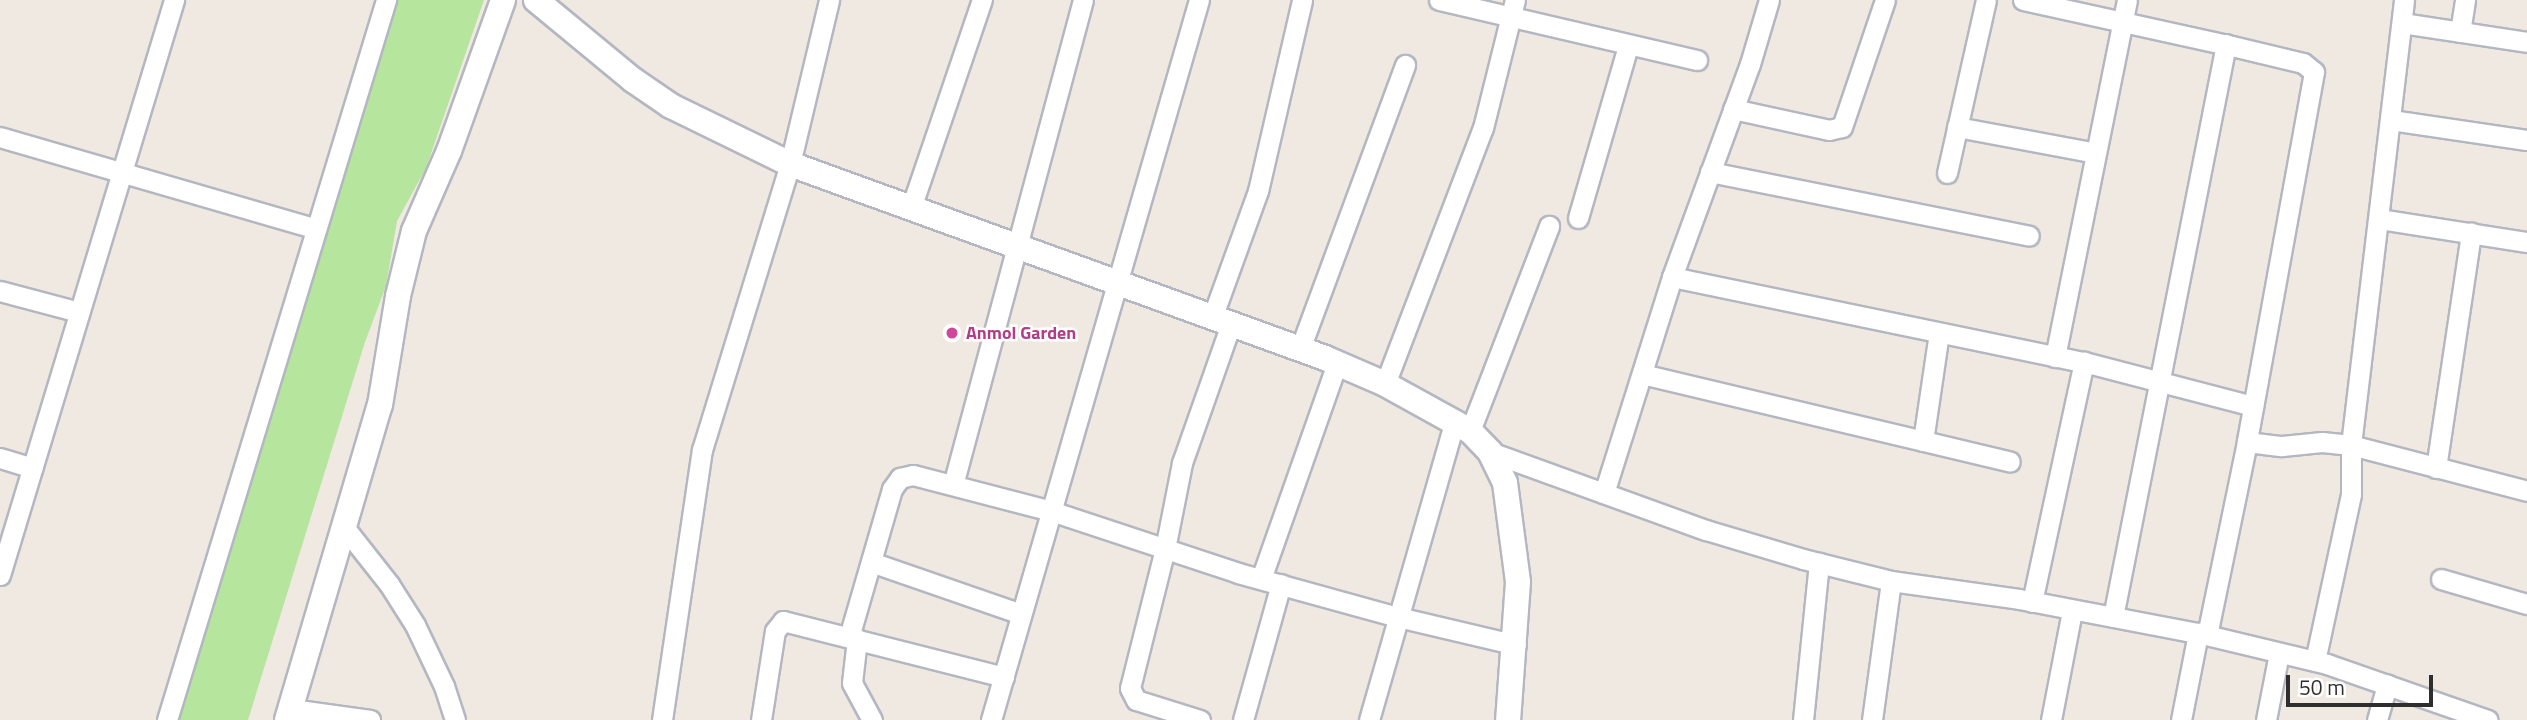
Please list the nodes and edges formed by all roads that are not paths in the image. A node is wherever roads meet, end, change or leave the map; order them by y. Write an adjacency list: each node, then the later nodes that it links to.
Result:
1 (174, 0): 34 (street)
2 (386, 0): 41 (street)
3 (503, 0): 73 (street)
4 (829, 0): 33 (street)
5 (982, 0): 37 (street)
6 (1083, 0): 45 (street)
7 (1199, 0): 47 (street)
8 (1302, 0): 50 (street)
9 (1439, 0): 18 (street)
10 (1769, 0): 27 (street)
11 (1885, 0): 27 (street)
12 (1986, 0): 29 (street)
13 (2023, 0): 19 (street)
14 (2127, 0): 19 (street)
15 (2404, 0): 20 (street)
16 (2465, 0): 21 (street)
17 (543, 2): 33 (street)
18 (1513, 8): 24 (street); 58 (street)
19 (2123, 22): 23 (street); 32 (street)
20 (2402, 23): 21 (street); 28 (street)
21 (2460, 32): 22 (street)
22 (2527, 42)
23 (2227, 44): 57 (street); 59 (street)
24 (1628, 46): 25 (street); 38 (street)
25 (1697, 60)
26 (1405, 65): 52 (street)
27 (1734, 109): 35 (street)
28 (2391, 120): 31 (street); 39 (street)
29 (1957, 127): 32 (street); 36 (street)
30 (0, 137): 34 (street)
31 (2527, 140)
32 (2096, 153): 53 (street)
33 (790, 164): 37 (street); 99 (street)
34 (122, 172): 41 (street); 49 (street)
35 (1710, 172): 43 (street); 46 (street)
36 (1947, 173)
37 (911, 208): 45 (street)
38 (1578, 218)
39 (2380, 219): 42 (street); 63 (street)
40 (1549, 226): 60 (street)
41 (316, 229): 96 (street)
42 (2471, 233): 44 (street); 68 (street)
43 (2029, 236)
44 (2527, 242)
45 (1019, 246): 47 (street); 69 (street)
46 (1672, 277): 51 (street); 56 (street)
47 (1117, 282): 50 (street); 72 (street)
48 (0, 291): 49 (street)
49 (79, 312): 67 (street)
50 (1221, 321): 52 (street); 74 (street)
51 (1939, 333): 53 (street); 61 (street)
52 (1300, 349): 55 (street)
53 (2055, 357): 54 (street)
54 (2084, 362): 57 (street); 82 (street)
55 (1337, 363): 58 (street); 78 (street)
56 (1642, 374): 61 (street); 71 (street)
57 (2162, 382): 59 (street); 87 (street)
58 (1385, 384): 60 (street)
59 (2253, 406): 62 (street)
60 (1462, 427): 64 (street); 86 (street)
61 (1923, 441): 66 (street)
62 (2247, 442): 63 (street); 88 (street)
63 (2351, 445): 68 (street); 92 (street)
64 (1490, 452): 71 (street); 90 (street)
65 (0, 458): 67 (street)
66 (2010, 461)
67 (32, 468): 77 (street)
68 (2436, 468): 70 (street)
69 (953, 485): 72 (street); 75 (street)
70 (2526, 487)
71 (1604, 493): 76 (street)
72 (1051, 511): 74 (street); 85 (street)
73 (344, 527): 95 (street); 98 (street)
74 (1165, 549): 78 (street); 103 (street)
75 (871, 562): 85 (street); 89 (street)
76 (1819, 563): 80 (street); 107 (street)
77 (0, 575)
78 (1261, 579): 81 (street)
79 (2441, 579): 83 (street)
80 (1891, 581): 82 (street); 108 (street)
81 (1281, 584): 86 (street); 104 (street)
82 (2032, 602): 84 (street)
83 (2527, 604)
84 (2072, 611): 87 (street); 109 (street)
85 (1021, 614): 93 (street)
86 (1398, 617): 90 (street); 105 (street)
87 (2113, 617): 88 (street)
88 (2203, 634): 91 (street); 110 (street)
89 (853, 638): 93 (street); 100 (street); 101 (street)
90 (1516, 645): 106 (street)
91 (2279, 653): 92 (street); 111 (street)
92 (2315, 661): 94 (street)
93 (1004, 677): 102 (street)
94 (2387, 684): 112 (street); 113 (street)
95 (289, 715): 97 (street)
96 (167, 720)
97 (370, 720)
98 (455, 720)
99 (662, 720)
100 (761, 720)
101 (872, 720)
102 (991, 720)
103 (1200, 720)
104 (1243, 720)
105 (1369, 720)
106 (1508, 720)
107 (1803, 720)
108 (1872, 720)
109 (2051, 720)
110 (2181, 720)
111 (2266, 720)
112 (2377, 720)
113 (2488, 720)

